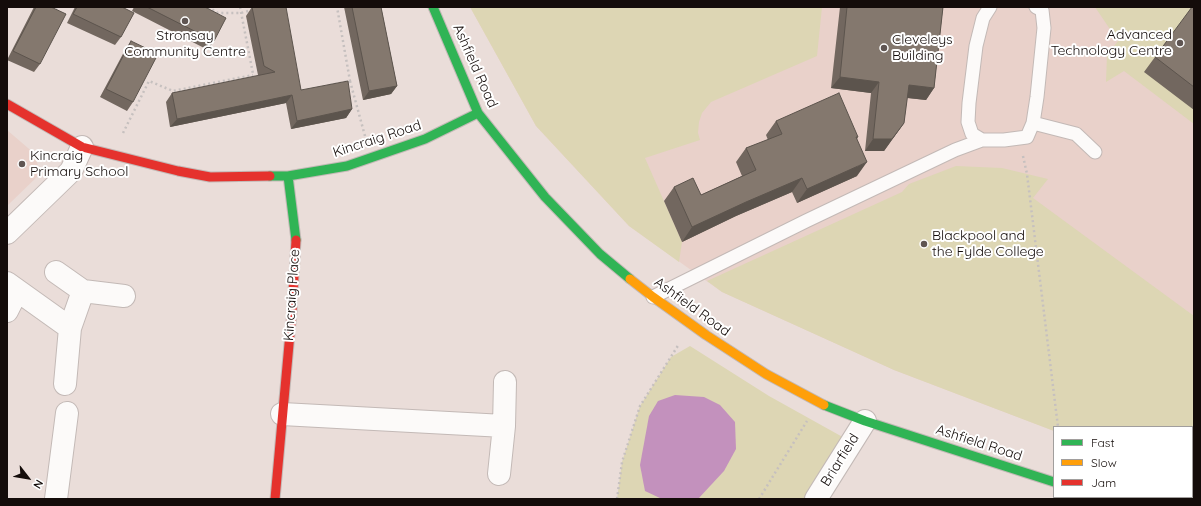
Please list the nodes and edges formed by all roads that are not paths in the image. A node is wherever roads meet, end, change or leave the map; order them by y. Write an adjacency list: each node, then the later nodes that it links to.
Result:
1 (433, 7): 5 (street, Ashfield Road)
2 (990, 7): 7 (lane)
3 (1036, 7): 6 (lane)
4 (7, 104): 8 (street, Kincraig Road)
5 (478, 113): 10 (street, Kincraig Road); 16 (street, Ashfield Road)
6 (1033, 123): 7 (lane); 9 (lane)
7 (982, 140): 16 (lane)
8 (82, 147): 10 (street, Kincraig Road); 11 (street)
9 (1095, 152)
10 (288, 176): 22 (street, Kincraig Place)
11 (7, 233)
12 (56, 272): 14 (street)
13 (12, 287): 17 (street); 18 (street)
14 (83, 291): 15 (street); 18 (street)
15 (124, 296)
16 (653, 297): 23 (street, Ashfield Road)
17 (7, 311)
18 (70, 328): 20 (street)
19 (505, 382): 24 (street)
20 (65, 384)
21 (67, 413): 27 (street)
22 (282, 414): 24 (street); 28 (street, Kincraig Place)
23 (865, 421): 26 (street, Ashfield Road); 29 (street, Briarfield)
24 (504, 426): 25 (street)
25 (499, 474)
26 (1053, 482)
27 (56, 499)
28 (275, 499)
29 (816, 499)

